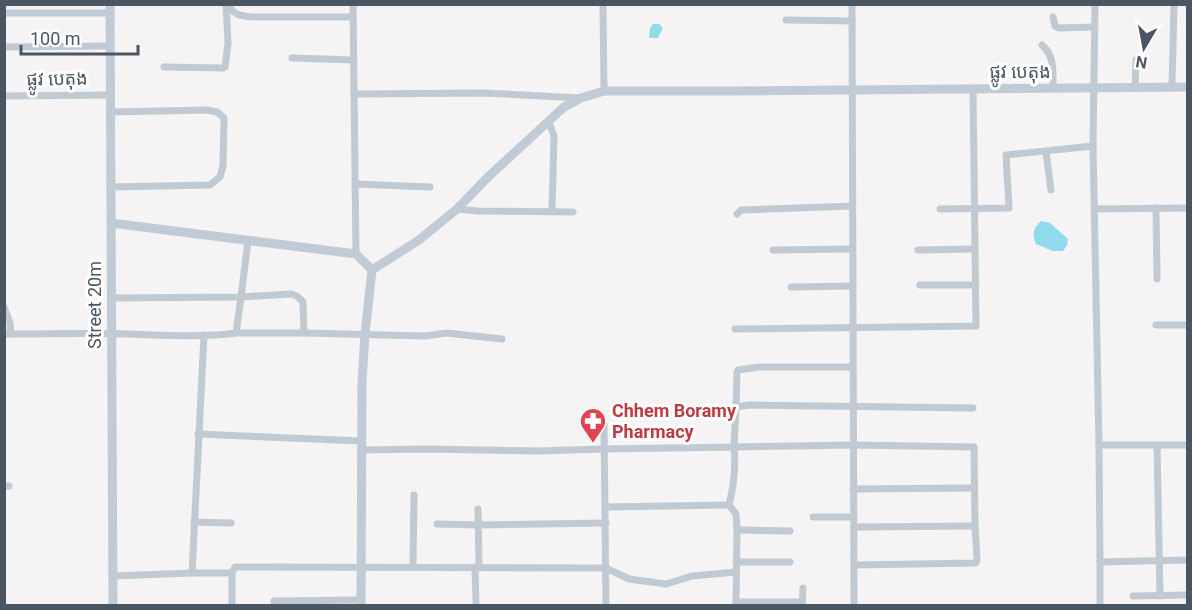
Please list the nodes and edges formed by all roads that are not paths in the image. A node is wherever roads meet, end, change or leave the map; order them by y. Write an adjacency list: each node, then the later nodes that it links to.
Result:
1 (227, 4): 9 (street); 20 (street)
2 (353, 4): 9 (street)
3 (603, 4): 28 (street)
4 (852, 4): 12 (street)
5 (1095, 4): 13 (street)
6 (1174, 4): 21 (street)
7 (110, 9): 8 (street); 15 (street, Street 20m)
8 (4, 13)
9 (353, 16): 18 (street)
10 (1053, 17): 13 (street)
11 (786, 20): 12 (street)
12 (852, 21): 27 (street)
13 (1094, 27): 24 (street)
14 (1042, 45): 23 (street)
15 (110, 46): 16 (street); 30 (street, Street 20m)
16 (4, 47)
17 (292, 58): 18 (street)
18 (354, 60): 29 (street)
19 (1136, 60): 25 (street)
20 (164, 67)
21 (1172, 87): 22 (street, ផ្លូវ បេតុង); 25 (street, ផ្លូវ បេតុង)
22 (1188, 87)
23 (1053, 88): 24 (street, ផ្លូវ បេតុង); 26 (street, ផ្លូវ បេតុង)
24 (1094, 88): 25 (street, ផ្លូវ បេតុង); 35 (street)
25 (1134, 88)
26 (973, 89): 27 (street, ផ្លូវ បេតុង); 46 (street)
27 (852, 90): 28 (street, ផ្លូវ បេតុង); 41 (street)
28 (604, 91): 32 (street, ផ្លូវ បេតុង)
29 (354, 94): 32 (street); 37 (street)
30 (110, 95): 31 (street, ផ្លូវ បេតុង); 33 (street, Street 20m)
31 (4, 96)
32 (581, 98): 34 (street, ផ្លូវ បេតុង)
33 (110, 112): 38 (street, Street 20m); 38 (street)
34 (549, 122): 44 (street, ផ្លូវ បេតុង); 48 (street)
35 (1093, 146): 36 (street); 47 (street)
36 (1046, 152): 40 (street); 46 (street)
37 (355, 184): 39 (street); 57 (street)
38 (111, 187): 51 (street, Street 20m)
39 (430, 187)
40 (1051, 190)
41 (852, 206): 50 (street); 53 (street)
42 (1156, 208): 43 (street); 47 (street); 59 (street)
43 (1188, 208)
44 (457, 209): 48 (street); 58 (street, ផ្លូវ បេតុង)
45 (940, 209): 46 (street)
46 (975, 209): 54 (street)
47 (1094, 209): 86 (street)
48 (552, 212): 49 (street)
49 (573, 212)
50 (737, 214)
51 (111, 224): 52 (street); 65 (street, Street 20m)
52 (248, 241): 57 (street); 64 (street)
53 (852, 249): 55 (street); 62 (street)
54 (975, 249): 56 (street); 61 (street)
55 (773, 250)
56 (918, 250)
57 (356, 254): 58 (street)
58 (372, 270): 75 (street)
59 (1156, 279)
60 (920, 285): 61 (street)
61 (976, 285): 69 (street)
62 (853, 286): 63 (street); 69 (street)
63 (791, 287)
64 (241, 297): 65 (street); 72 (street); 73 (street)
65 (112, 298): 71 (street, Street 20m)
66 (4, 307): 74 (street)
67 (1156, 325): 68 (street)
68 (1188, 325)
69 (853, 327): 70 (street); 78 (street)
70 (735, 328)
71 (112, 333): 74 (street); 76 (street); 121 (street, Street 20m)
72 (236, 333): 73 (street); 76 (street)
73 (304, 333): 75 (street)
74 (8, 334)
75 (365, 334): 77 (street); 84 (street)
76 (204, 336): 83 (street)
77 (501, 339)
78 (853, 367): 79 (street); 80 (street)
79 (736, 406): 80 (street); 89 (street)
80 (853, 406): 81 (street); 85 (street)
81 (973, 408)
82 (604, 425): 90 (street)
83 (198, 434): 84 (street); 99 (street)
84 (361, 445): 90 (street); 114 (street)
85 (853, 445): 89 (street); 91 (street); 92 (street)
86 (1099, 445): 87 (street); 112 (street)
87 (1157, 445): 88 (street); 109 (street)
88 (1188, 445)
89 (734, 447): 90 (street); 94 (street)
90 (604, 449): 95 (street)
91 (974, 488): 92 (street); 104 (street)
92 (854, 489): 98 (street)
93 (414, 495): 115 (street)
94 (729, 505): 95 (street); 106 (street)
95 (605, 507): 100 (street)
96 (478, 509): 103 (street)
97 (813, 517): 98 (street)
98 (854, 517): 105 (street)
99 (194, 522): 101 (street); 119 (street)
100 (606, 522): 103 (street); 117 (street)
101 (231, 523)
102 (437, 524): 103 (street)
103 (479, 525): 116 (street)
104 (975, 526): 105 (street); 113 (street)
105 (854, 527): 113 (street)
106 (737, 530): 107 (street); 110 (street)
107 (790, 531)
108 (1188, 560): 109 (street)
109 (1159, 561): 112 (street); 124 (street)
110 (736, 562): 111 (street); 118 (street)
111 (790, 562)
112 (1100, 562): 135 (street)
113 (854, 565): 134 (street)
114 (360, 567): 115 (street); 120 (street); 127 (street)
115 (413, 567): 116 (street)
116 (477, 567): 117 (street); 132 (street)
117 (606, 568): 118 (street); 133 (street)
118 (736, 572): 128 (street)
119 (192, 573): 120 (street); 121 (street)
120 (232, 573): 131 (street)
121 (113, 576): 130 (street, Street 20m)
122 (803, 588): 129 (street)
123 (1133, 596): 124 (street)
124 (1160, 596): 125 (street)
125 (1188, 596)
126 (274, 601): 127 (street)
127 (361, 603)
128 (736, 604): 129 (street)
129 (802, 604)
130 (113, 606)
131 (232, 606)
132 (476, 606)
133 (606, 606)
134 (854, 606)
135 (1100, 606)

